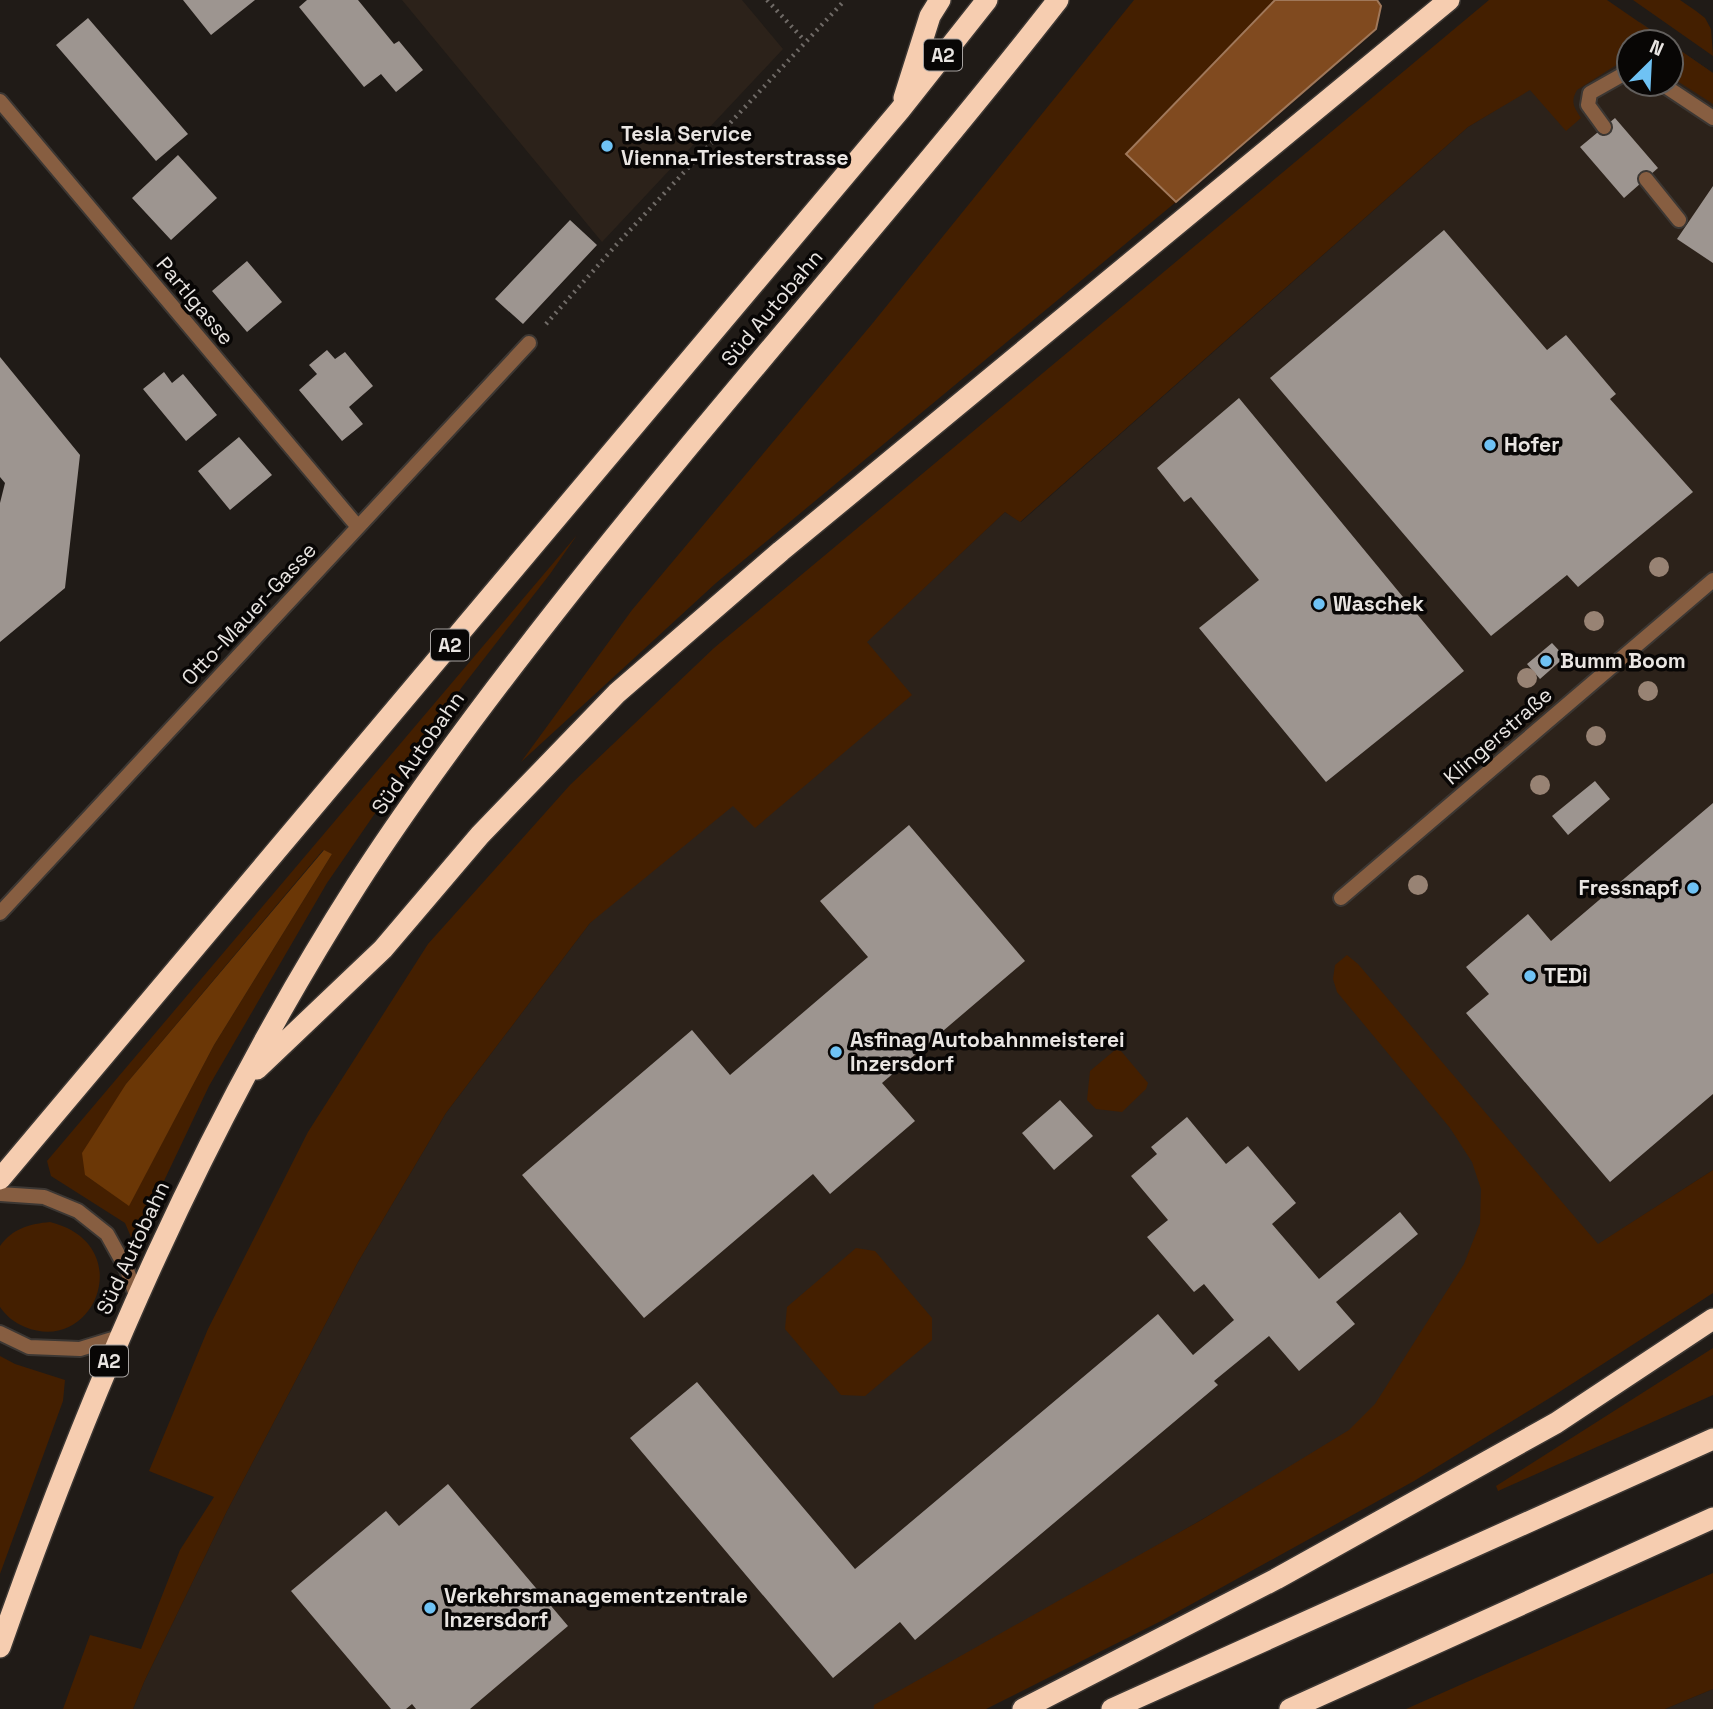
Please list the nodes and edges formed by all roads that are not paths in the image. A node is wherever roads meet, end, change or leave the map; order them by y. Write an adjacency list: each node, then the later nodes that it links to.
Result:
1 (940, 0): 8 (highway)
2 (987, 0): 8 (highway, Süd Autobahn / A2)
3 (1058, 0): 18 (highway, Süd Autobahn / A2)
4 (1449, 0): 18 (highway)
5 (1615, 79): 10 (street)
6 (1683, 98): 9 (street)
7 (0, 101): 14 (street, Partlgasse)
8 (900, 110): 19 (highway, Süd Autobahn / A2)
9 (1713, 118)
10 (1604, 127)
11 (1646, 178): 12 (street)
12 (1679, 220)
13 (528, 343): 14 (street, Otto-Mauer-Gasse)
14 (358, 527): 17 (street, Otto-Mauer-Gasse)
15 (1713, 580): 16 (street, Klingerstraße)
16 (1341, 898)
17 (0, 913)
18 (240, 1085): 21 (highway, Süd Autobahn / A2)
19 (0, 1180)
20 (0, 1194): 21 (street)
21 (137, 1298): 24 (highway, Süd Autobahn / A2)
22 (1713, 1319): 28 (highway)
23 (0, 1333): 24 (street)
24 (119, 1337): 27 (highway, Süd Autobahn / A2)
25 (1713, 1439): 29 (highway)
26 (1713, 1518): 30 (highway)
27 (0, 1647)
28 (1023, 1709)
29 (1112, 1709)
30 (1290, 1709)

